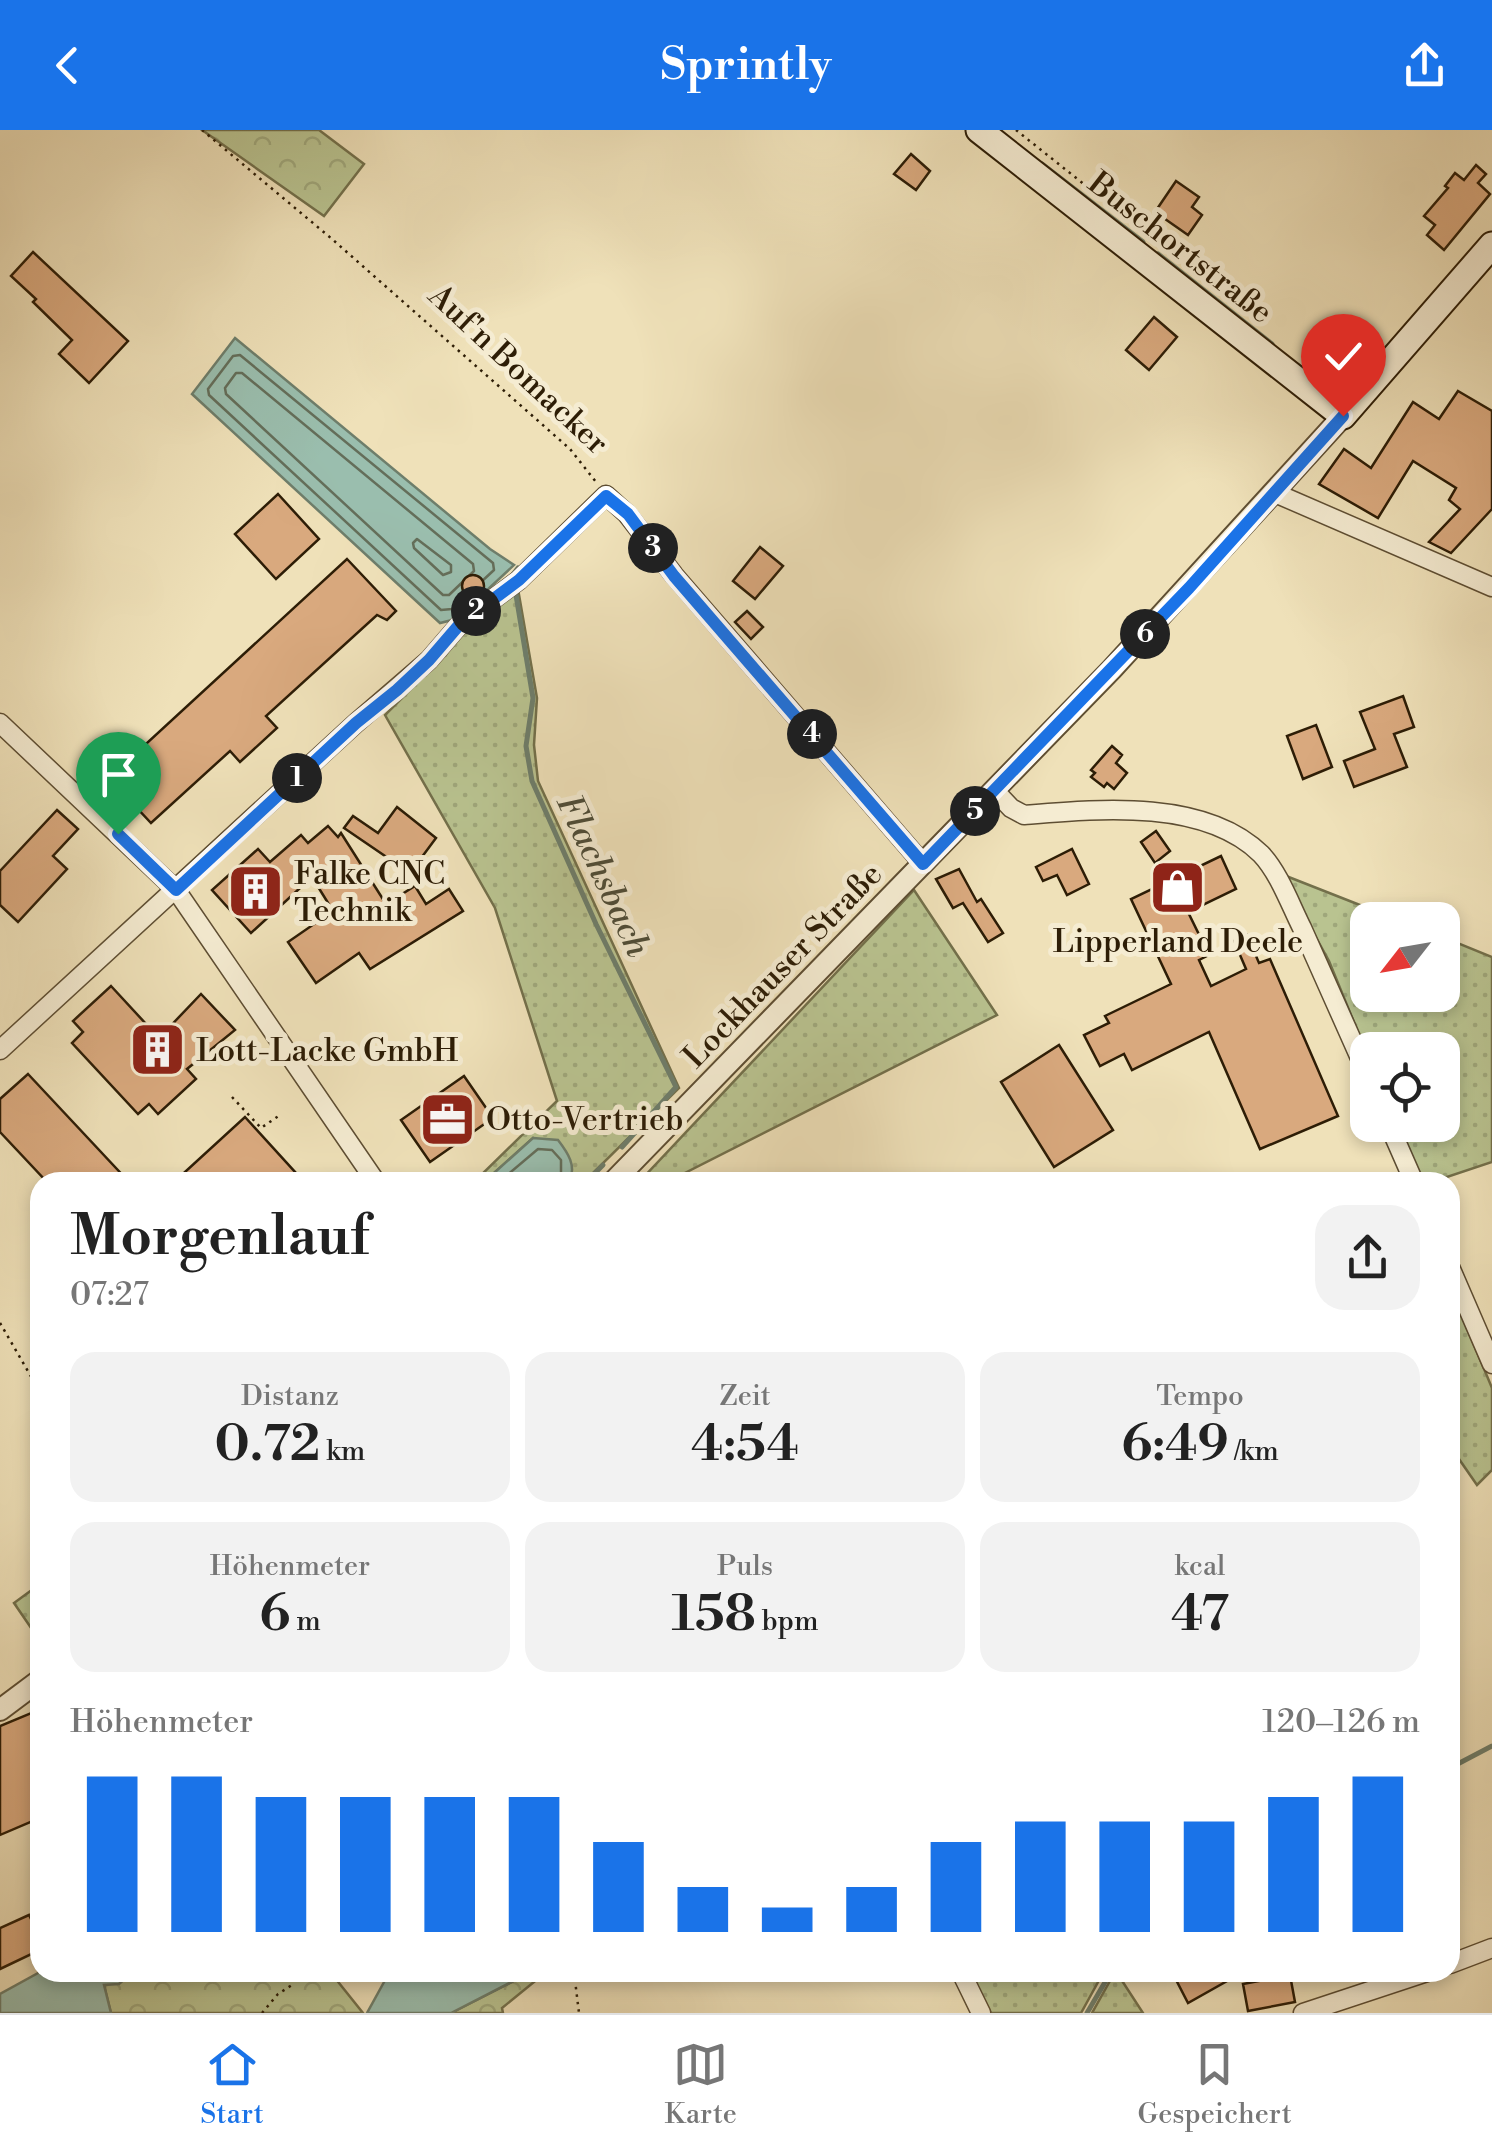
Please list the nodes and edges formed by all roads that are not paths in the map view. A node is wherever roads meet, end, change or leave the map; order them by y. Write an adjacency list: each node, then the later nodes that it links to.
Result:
1 (979, 130): 3 (main road, Buschortstraße)
2 (1492, 246): 3 (main road)
3 (1343, 416): 4 (street, Lockhauser Straße)
4 (1275, 493): 5 (street); 7 (street, Lockhauser Straße)
5 (1492, 587)
6 (0, 722): 9 (street)
7 (994, 790): 8 (street, Lockhauser Straße); 10 (street)
8 (923, 864): 9 (street, Auf'n Bomacker); 14 (street, Lockhauser Straße)
9 (176, 890): 11 (street); 13 (street)
10 (1350, 1036)
11 (0, 1050)
12 (1396, 1142): 15 (street)
13 (369, 1172)
14 (623, 1172)
15 (1410, 1172)
16 (1460, 1289): 17 (street)
17 (1492, 1364)
18 (30, 1688): 19 (street)
19 (0, 1710)
20 (1492, 1948): 21 (street)
21 (1460, 1960)
22 (966, 1982): 24 (street)
23 (1397, 1982): 25 (street)
24 (981, 2013)
25 (1304, 2013)

